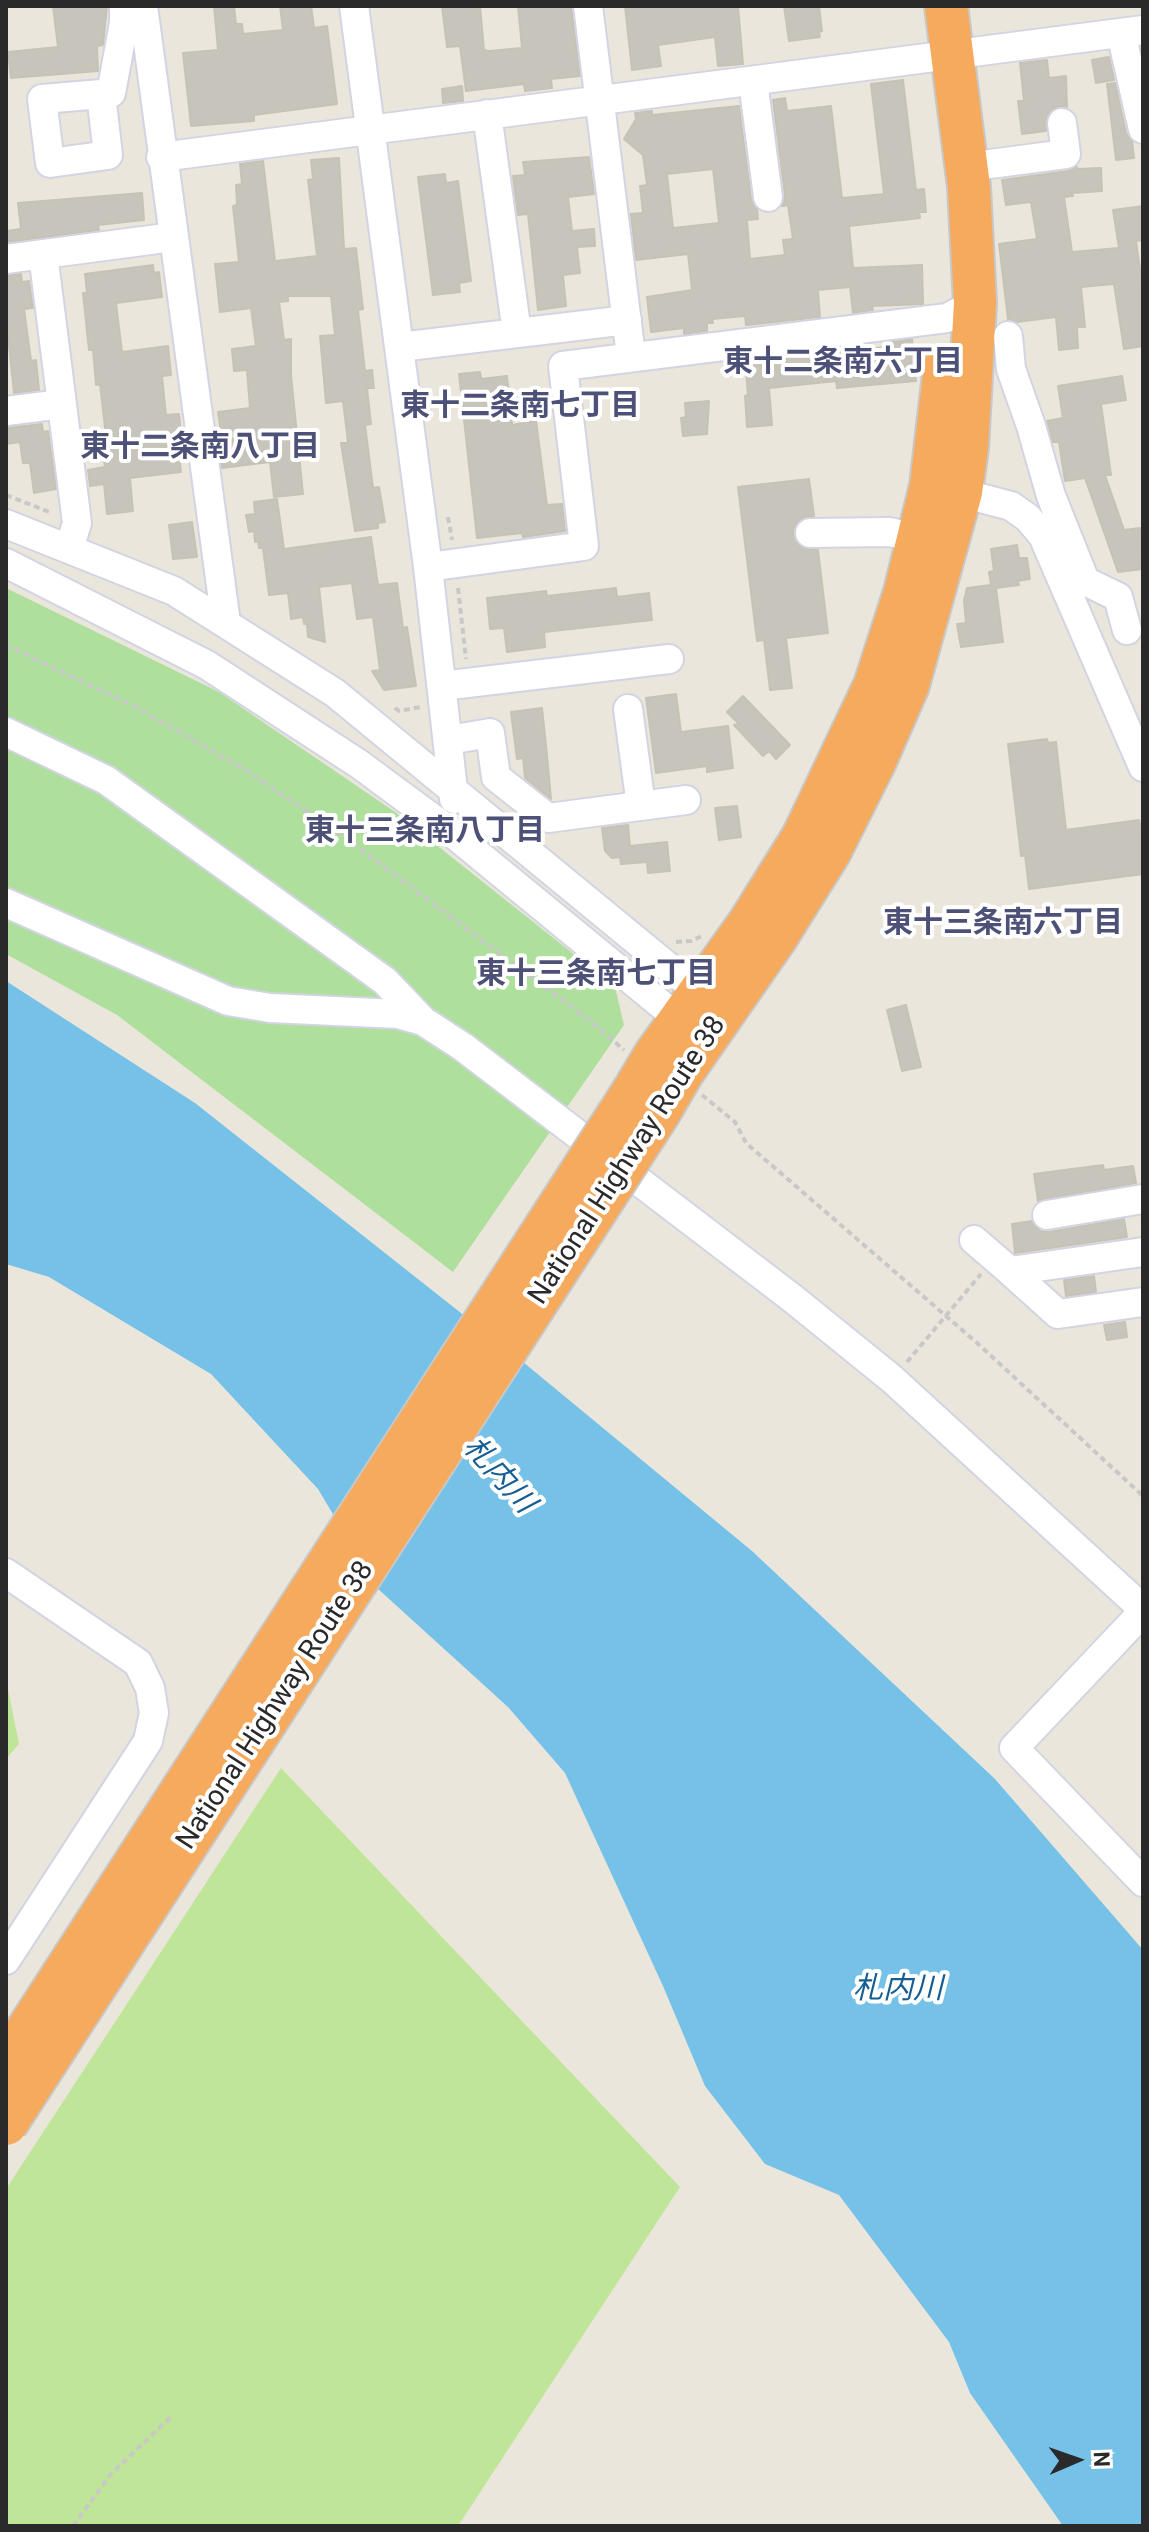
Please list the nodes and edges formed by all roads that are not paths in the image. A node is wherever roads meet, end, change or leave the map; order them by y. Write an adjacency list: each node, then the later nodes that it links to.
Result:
1 (124, 6): 10 (street)
2 (143, 6): 16 (street)
3 (354, 6): 14 (street)
4 (588, 6): 11 (street)
5 (920, 6): 8 (highway, National Highway Route 38)
6 (946, 6): 8 (highway, National Highway Route 38)
7 (1132, 32): 8 (street); 15 (street)
8 (939, 56): 9 (street); 17 (highway, National Highway Route 38); 22 (highway, National Highway Route 38)
9 (753, 81): 11 (street); 18 (street)
10 (101, 94)
11 (601, 100): 12 (street); 23 (street)
12 (487, 114): 14 (street); 24 (street)
13 (1062, 123): 17 (street)
14 (371, 128): 16 (street); 26 (street)
15 (1143, 129)
16 (161, 157): 19 (street)
17 (967, 167): 22 (highway, National Highway Route 38)
18 (768, 197)
19 (173, 237): 20 (street); 37 (street)
20 (43, 254): 21 (street); 28 (street)
21 (6, 259)
22 (961, 311): 27 (street); 30 (highway, National Highway Route 38)
23 (627, 320): 24 (street); 27 (street)
24 (517, 333): 26 (street)
25 (1008, 336): 38 (street)
26 (400, 347): 36 (street)
27 (631, 356): 36 (street)
28 (62, 404): 29 (street); 33 (street)
29 (6, 411)
30 (946, 489): 34 (highway, National Highway Route 38); 39 (street); 51 (highway, National Highway Route 38)
31 (6, 524): 33 (street)
32 (810, 533): 34 (street)
33 (73, 536): 37 (street)
34 (918, 538): 51 (highway, National Highway Route 38)
35 (6, 563): 49 (street)
36 (442, 565): 41 (street)
37 (226, 623): 46 (street)
38 (1135, 629): 39 (street)
39 (1087, 636): 45 (street)
40 (669, 659): 41 (street)
41 (446, 688): 44 (street)
42 (628, 709): 48 (street)
43 (6, 732): 52 (street)
44 (449, 740): 46 (street); 48 (street)
45 (1143, 767)
46 (455, 789): 49 (street); 51 (street)
47 (686, 800): 48 (street)
48 (641, 806)
49 (451, 832): 51 (street)
50 (6, 903): 52 (street)
51 (702, 1016): 53 (highway, National Highway Route 38)
52 (423, 1021): 59 (street)
53 (641, 1086): 62 (highway, National Highway Route 38, bridge); 63 (highway, National Highway Route 38, bridge)
54 (1143, 1199): 55 (street)
55 (1047, 1215)
56 (1143, 1252): 57 (street)
57 (1143, 1302)
58 (6, 1573): 61 (street)
59 (1143, 1610): 60 (street)
60 (1143, 1882)
61 (6, 1960)
62 (6, 2063)
63 (6, 2124)

